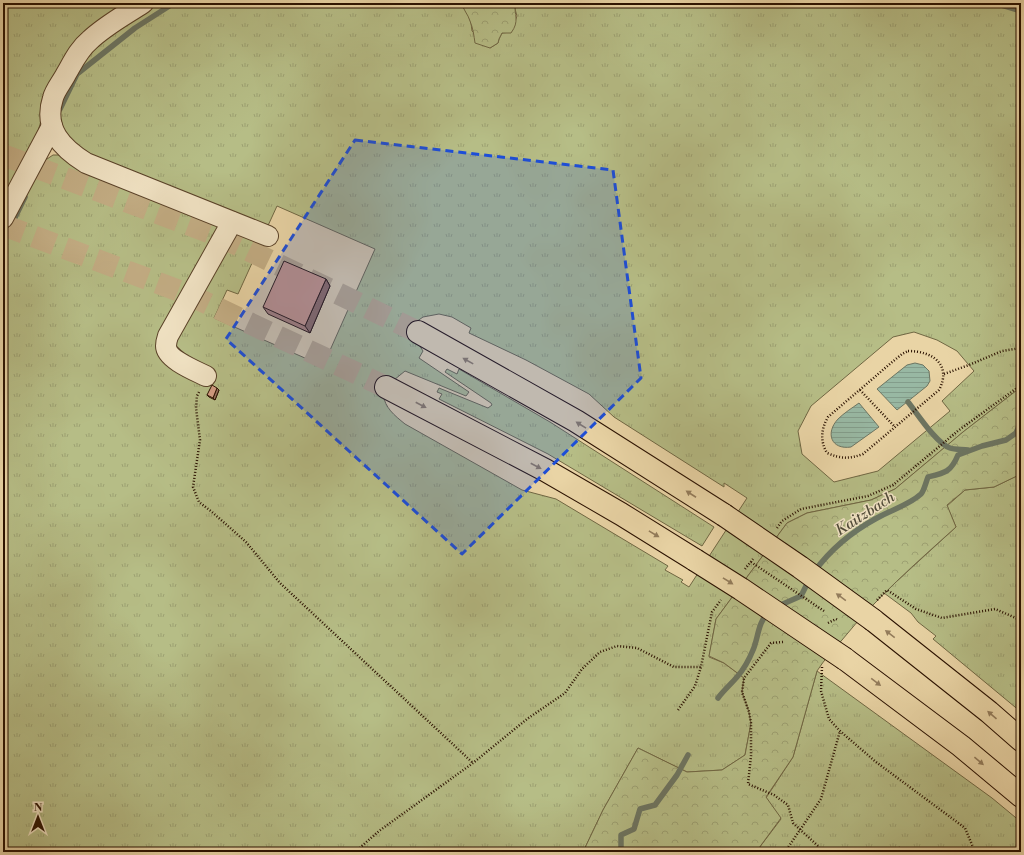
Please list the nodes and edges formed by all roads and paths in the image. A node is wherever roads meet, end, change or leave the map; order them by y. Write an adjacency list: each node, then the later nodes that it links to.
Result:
1 (143, 3): 2 (lane)
2 (52, 126): 3 (lane); 4 (lane)
3 (3, 218)
4 (232, 222): 5 (lane); 9 (lane)
5 (268, 236)
6 (418, 332): 29 (highway, one-way to 6, bridge)
7 (1021, 348): 8 (path)
8 (944, 374): 12 (path); 13 (path)
9 (206, 376): 30 (path)
10 (1021, 385): 14 (path)
11 (386, 387): 31 (highway, one-way to 31, bridge)
12 (860, 390): 13 (path); 13 (path)
13 (894, 427)
14 (773, 533)
15 (755, 556): 16 (path)
16 (751, 562): 17 (path); 20 (path)
17 (741, 575)
18 (887, 590): 23 (path)
19 (722, 600): 26 (path)
20 (824, 612)
21 (830, 615): 22 (path)
22 (836, 619)
23 (1021, 622)
24 (771, 643): 32 (path)
25 (822, 663): 28 (path)
26 (701, 667): 27 (path); 30 (path)
27 (678, 710)
28 (840, 731): 32 (path); 38 (path)
29 (1021, 740)
30 (473, 763): 33 (path)
31 (1021, 796)
32 (800, 831): 34 (path); 35 (path)
33 (355, 852)
34 (785, 852)
35 (821, 852)
36 (848, 852): 37 (path)
37 (936, 852)
38 (975, 852)

